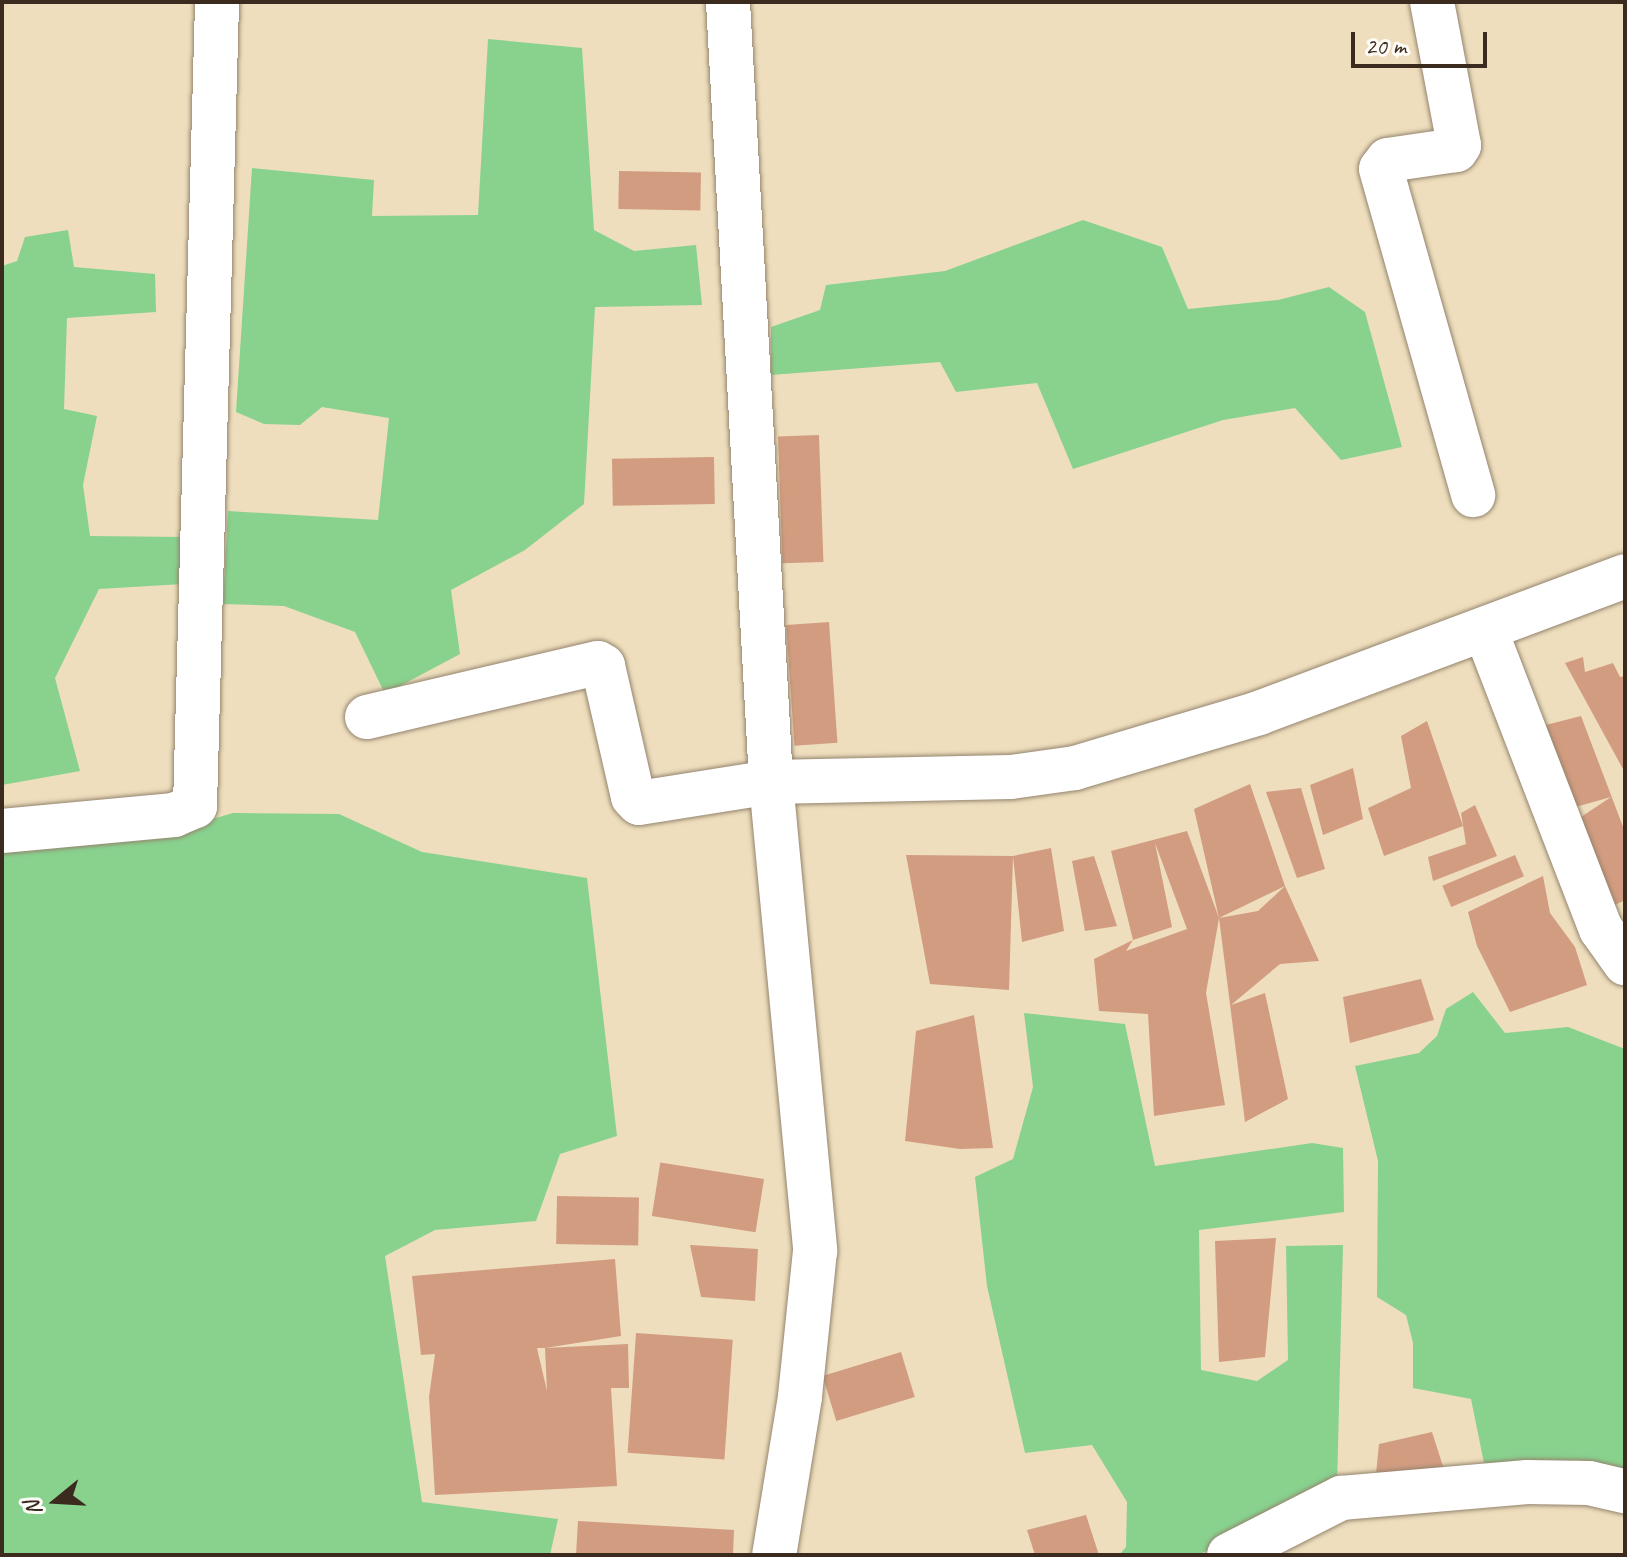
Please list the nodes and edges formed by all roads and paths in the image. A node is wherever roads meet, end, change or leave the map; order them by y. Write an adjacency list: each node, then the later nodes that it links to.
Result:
1 (217, 2): 9 (street)
2 (728, 2): 8 (street)
3 (1432, 2): 4 (street)
4 (1473, 495)
5 (1625, 576): 6 (street)
6 (1485, 629): 8 (street); 10 (street)
7 (367, 717): 8 (street)
8 (771, 782): 12 (street)
9 (2, 831)
10 (1625, 963)
11 (1625, 1491): 13 (street)
12 (774, 1555)
13 (1229, 1555)

